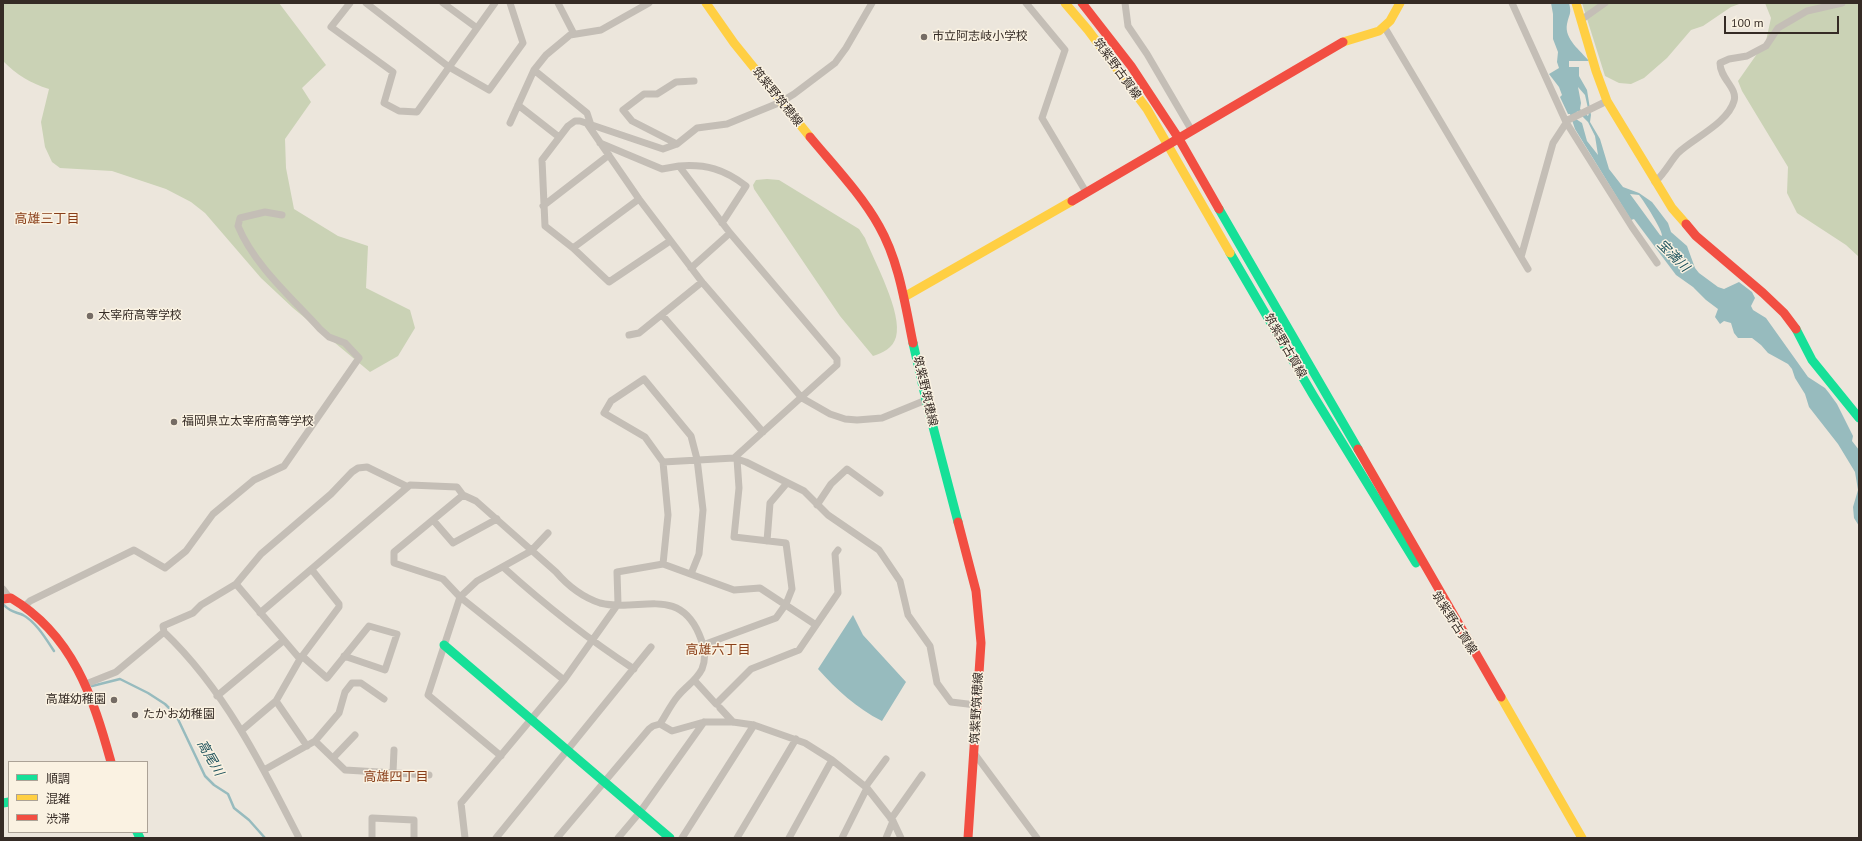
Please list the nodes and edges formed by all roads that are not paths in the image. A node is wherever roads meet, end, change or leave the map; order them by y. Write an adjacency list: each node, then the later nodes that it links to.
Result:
1 (350, 3): 23 (street)
2 (366, 3): 23 (street)
3 (443, 3): 20 (street)
4 (495, 3): 20 (street)
5 (510, 3): 23 (street)
6 (558, 3): 22 (street)
7 (649, 3): 22 (street)
8 (706, 3): 26 (main road, 筑紫野筑穂線)
9 (872, 3): 26 (street)
10 (1026, 3): 41 (street)
11 (1065, 3): 37 (main road, 筑紫野古賀線)
12 (1082, 3): 34 (main road, 筑紫野古賀線)
13 (1126, 3): 32 (street)
14 (1400, 3): 21 (main road)
15 (1512, 3): 29 (street)
16 (1576, 3): 19 (main road)
17 (1605, 3): 19 (street)
18 (1842, 3): 40 (street)
19 (1581, 20): 27 (main road)
20 (477, 28): 23 (street)
21 (1385, 28): 32 (main road); 49 (street)
22 (574, 34): 24 (street)
23 (449, 67)
24 (534, 70): 28 (street); 31 (street)
25 (694, 81): 36 (street)
26 (781, 102): 36 (street); 54 (main road, 筑紫野筑穂線)
27 (1606, 102): 29 (street); 40 (main road)
28 (518, 105): 30 (street); 33 (street)
29 (1567, 121): 49 (street); 50 (street)
30 (510, 124)
31 (590, 125): 33 (street); 35 (street); 36 (street)
32 (1192, 131): 34 (main road)
33 (559, 137): 43 (street)
34 (1179, 139): 37 (main road); 100 (main road, 筑紫野古賀線)
35 (600, 143): 38 (street); 39 (street)
36 (677, 144)
37 (1169, 145): 41 (main road); 100 (main road, 筑紫野古賀線)
38 (609, 156): 42 (street); 43 (street)
39 (679, 166): 45 (street); 45 (street)
40 (1655, 182): 59 (main road)
41 (1086, 192): 54 (main road)
42 (639, 199): 47 (street); 48 (street)
43 (543, 206): 48 (street)
44 (282, 215): 85 (street)
45 (722, 223): 46 (street)
46 (730, 233): 51 (street); 57 (street)
47 (670, 241): 48 (street); 51 (street)
48 (573, 248)
49 (1521, 257): 52 (street)
50 (1657, 263)
51 (691, 268): 53 (street)
52 (1528, 268)
53 (702, 282): 55 (street); 57 (street)
54 (904, 297): 58 (main road, 筑紫野筑穂線)
55 (662, 315): 56 (street); 60 (street)
56 (629, 335)
57 (802, 398): 58 (street); 60 (street)
58 (926, 400): 104 (main road, 筑紫野筑穂線)
59 (1859, 418)
60 (763, 432): 61 (street)
61 (735, 458): 62 (street); 64 (street); 72 (street)
62 (697, 459): 63 (street); 63 (street); 78 (street)
63 (663, 462): 75 (street)
64 (787, 483): 68 (street); 72 (street)
65 (408, 487): 67 (street); 77 (street); 79 (street)
66 (880, 493): 68 (street)
67 (463, 495): 69 (street); 70 (street)
68 (817, 505): 104 (street)
69 (497, 519): 70 (street); 74 (street)
70 (433, 520): 81 (street)
71 (548, 533): 74 (street)
72 (767, 541): 84 (street)
73 (838, 550): 87 (street)
74 (531, 551): 76 (street); 83 (street)
75 (663, 564): 78 (street); 83 (street)
76 (503, 567): 81 (street); 90 (street)
77 (312, 570): 86 (street); 95 (street)
78 (691, 574): 84 (street)
79 (236, 584): 86 (street); 88 (street)
80 (3, 589): 82 (street)
81 (460, 597): 91 (street); 97 (street)
82 (6, 598): 85 (main road)
83 (618, 604): 90 (street); 92 (street)
84 (786, 604): 87 (street); 92 (street)
85 (25, 606): 99 (main road)
86 (260, 614): 89 (street)
87 (816, 625): 98 (street)
88 (164, 632): 99 (street); 101 (street)
89 (283, 641): 95 (street); 101 (street)
90 (592, 642): 96 (street); 97 (street)
91 (444, 645): 106 (main road); 119 (street)
92 (703, 645): 98 (street)
93 (651, 647): 96 (street)
94 (344, 656): 94 (street); 95 (street)
95 (301, 658): 103 (street)
96 (634, 669): 117 (street)
97 (564, 680): 106 (street)
98 (695, 681): 109 (street)
99 (86, 684): 123 (main road)
100 (1500, 693): 148 (main road, 筑紫野古賀線)
101 (217, 696): 111 (street)
102 (384, 699): 114 (street)
103 (276, 701): 111 (street); 115 (street)
104 (976, 706): 118 (main road, 筑紫野筑穂線)
105 (720, 708): 108 (street)
106 (532, 719): 117 (main road); 119 (street)
107 (704, 722): 108 (street); 109 (street); 130 (street)
108 (733, 722): 110 (street)
109 (660, 724): 128 (street)
110 (754, 726): 113 (street); 140 (street)
111 (242, 730): 124 (street)
112 (355, 735): 120 (street)
113 (796, 739): 122 (street); 141 (street)
114 (316, 741): 115 (street); 120 (street)
115 (307, 746): 124 (street)
116 (394, 750): 125 (street)
117 (568, 750): 128 (main road); 136 (street)
118 (974, 753): 146 (main road, 筑紫野筑穂線); 147 (street)
119 (501, 756): 135 (street)
120 (333, 758): 125 (street)
121 (886, 759): 129 (street)
122 (832, 760): 129 (street); 142 (street)
123 (111, 761)
124 (264, 770): 132 (street)
125 (393, 772): 126 (street)
126 (429, 775)
127 (922, 775): 131 (street)
128 (604, 783): 130 (main road); 137 (street)
129 (866, 787): 131 (street); 143 (street)
130 (640, 812): 138 (street); 139 (main road)
131 (892, 820): 144 (street); 145 (street)
132 (299, 838)
133 (372, 838): 134 (street)
134 (414, 838)
135 (465, 838)
136 (496, 838)
137 (557, 838)
138 (618, 838)
139 (670, 838)
140 (682, 838)
141 (737, 838)
142 (789, 838)
143 (842, 838)
144 (886, 838)
145 (901, 838)
146 (968, 838)
147 (1037, 838)
148 (1582, 838)

